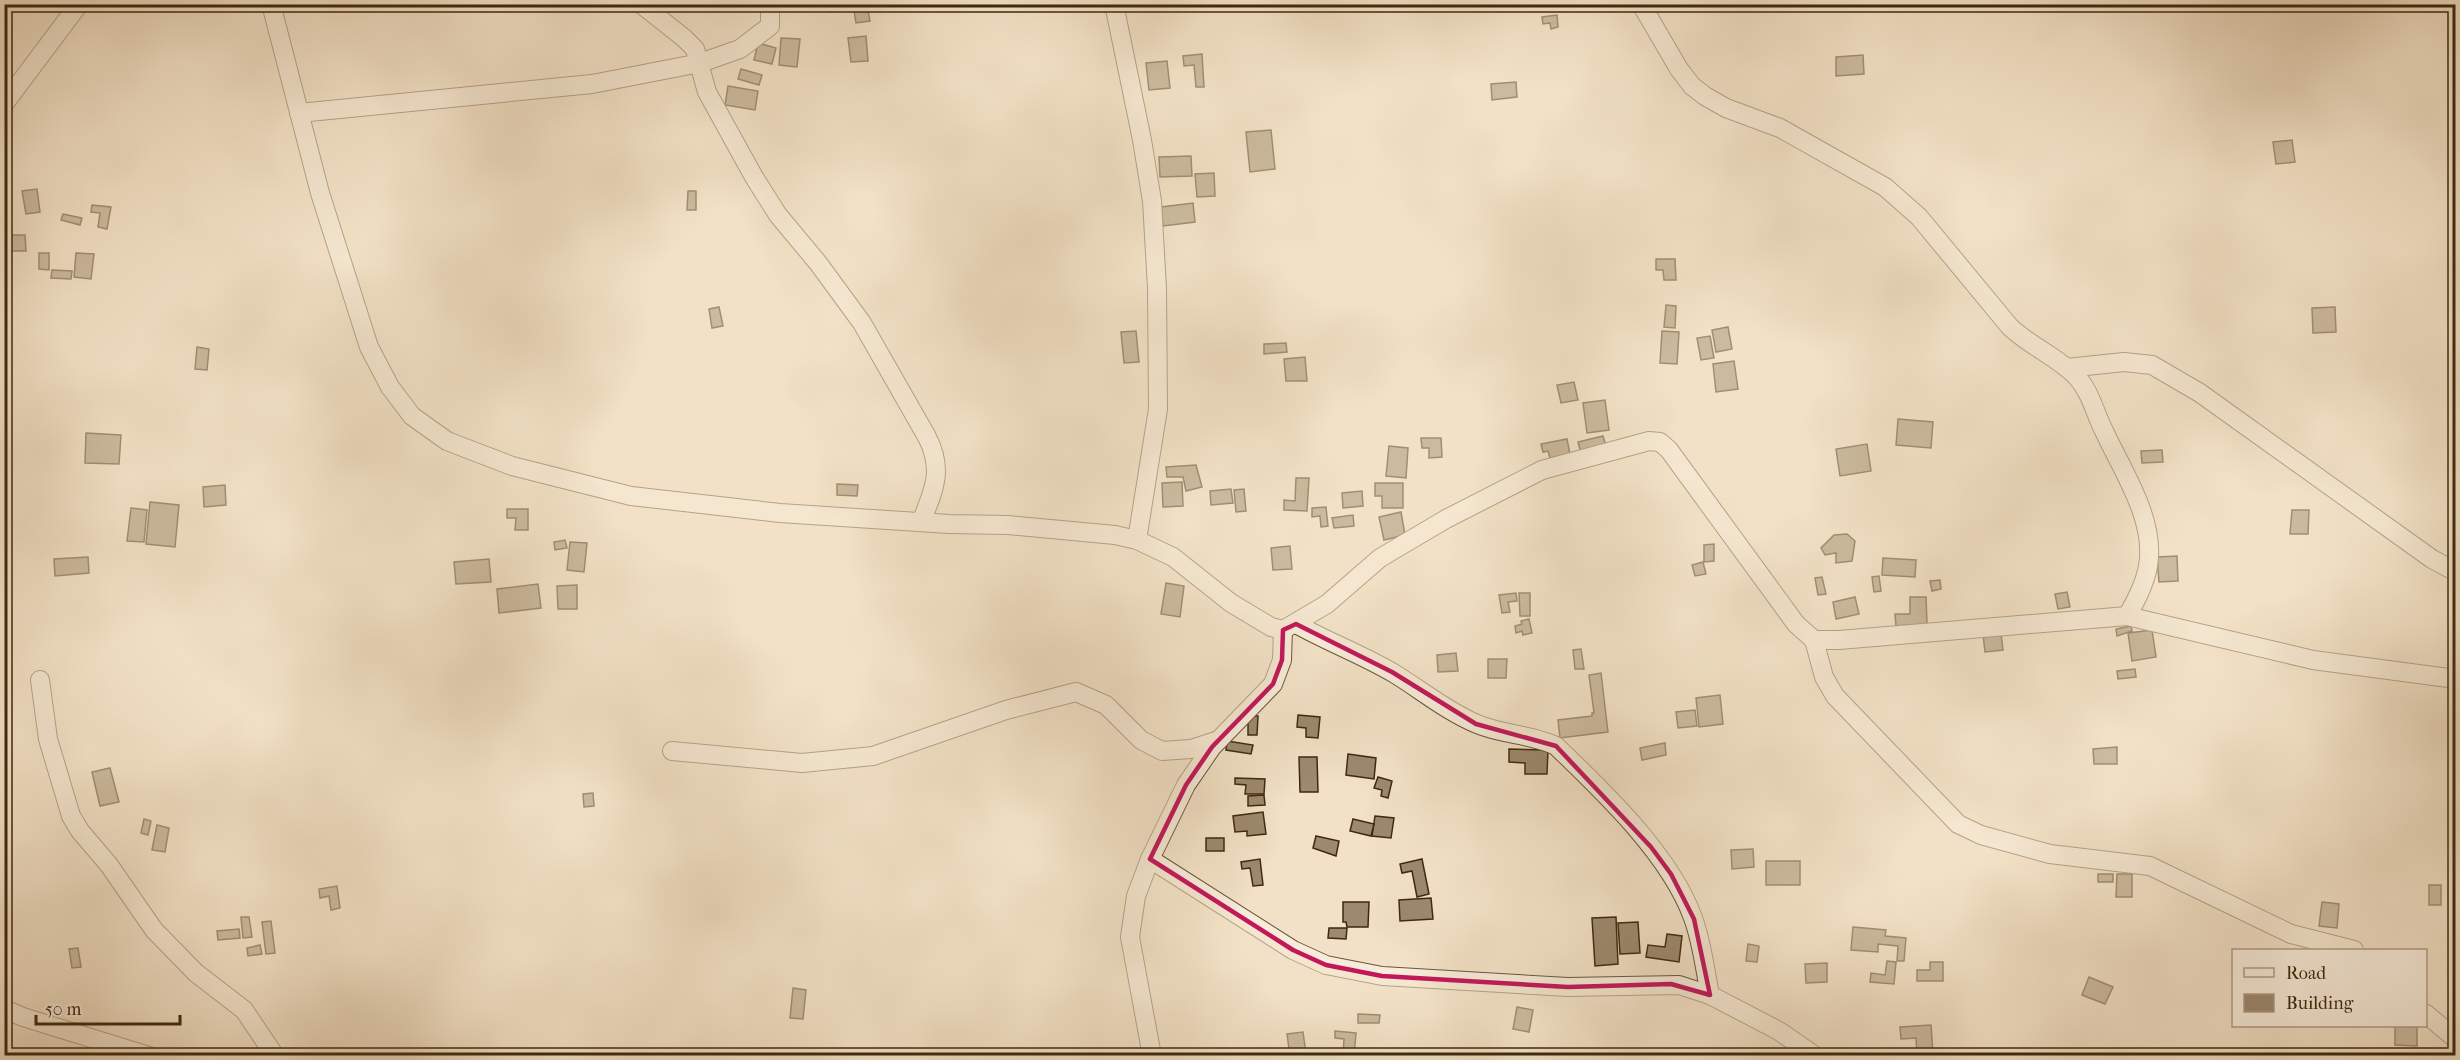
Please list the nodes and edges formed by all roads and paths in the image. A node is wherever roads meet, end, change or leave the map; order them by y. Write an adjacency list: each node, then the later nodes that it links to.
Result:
1 (79, 4): 8 (street)
2 (271, 4): 9 (street)
3 (641, 4): 7 (street)
4 (770, 4): 7 (street)
5 (1114, 4): 12 (street)
6 (1641, 4): 10 (street)
7 (700, 63): 9 (street); 11 (street)
8 (4, 104)
9 (299, 113): 11 (street)
10 (2067, 368): 13 (street); 14 (street)
11 (921, 522): 12 (street)
12 (1137, 540): 15 (street)
13 (2456, 572)
14 (2127, 616): 16 (street); 17 (street)
15 (1289, 627): 16 (street); 19 (street); 23 (street)
16 (1814, 640): 22 (street)
17 (2456, 679)
18 (40, 680): 28 (street)
19 (1219, 740): 20 (street); 21 (street)
20 (672, 751)
21 (1150, 859): 23 (street); 29 (street)
22 (2347, 949)
23 (1710, 995): 30 (street)
24 (4, 1010): 27 (street)
25 (2427, 1015): 26 (street)
26 (2456, 1039)
27 (149, 1056)
28 (275, 1056)
29 (1152, 1056)
30 (1815, 1056)

